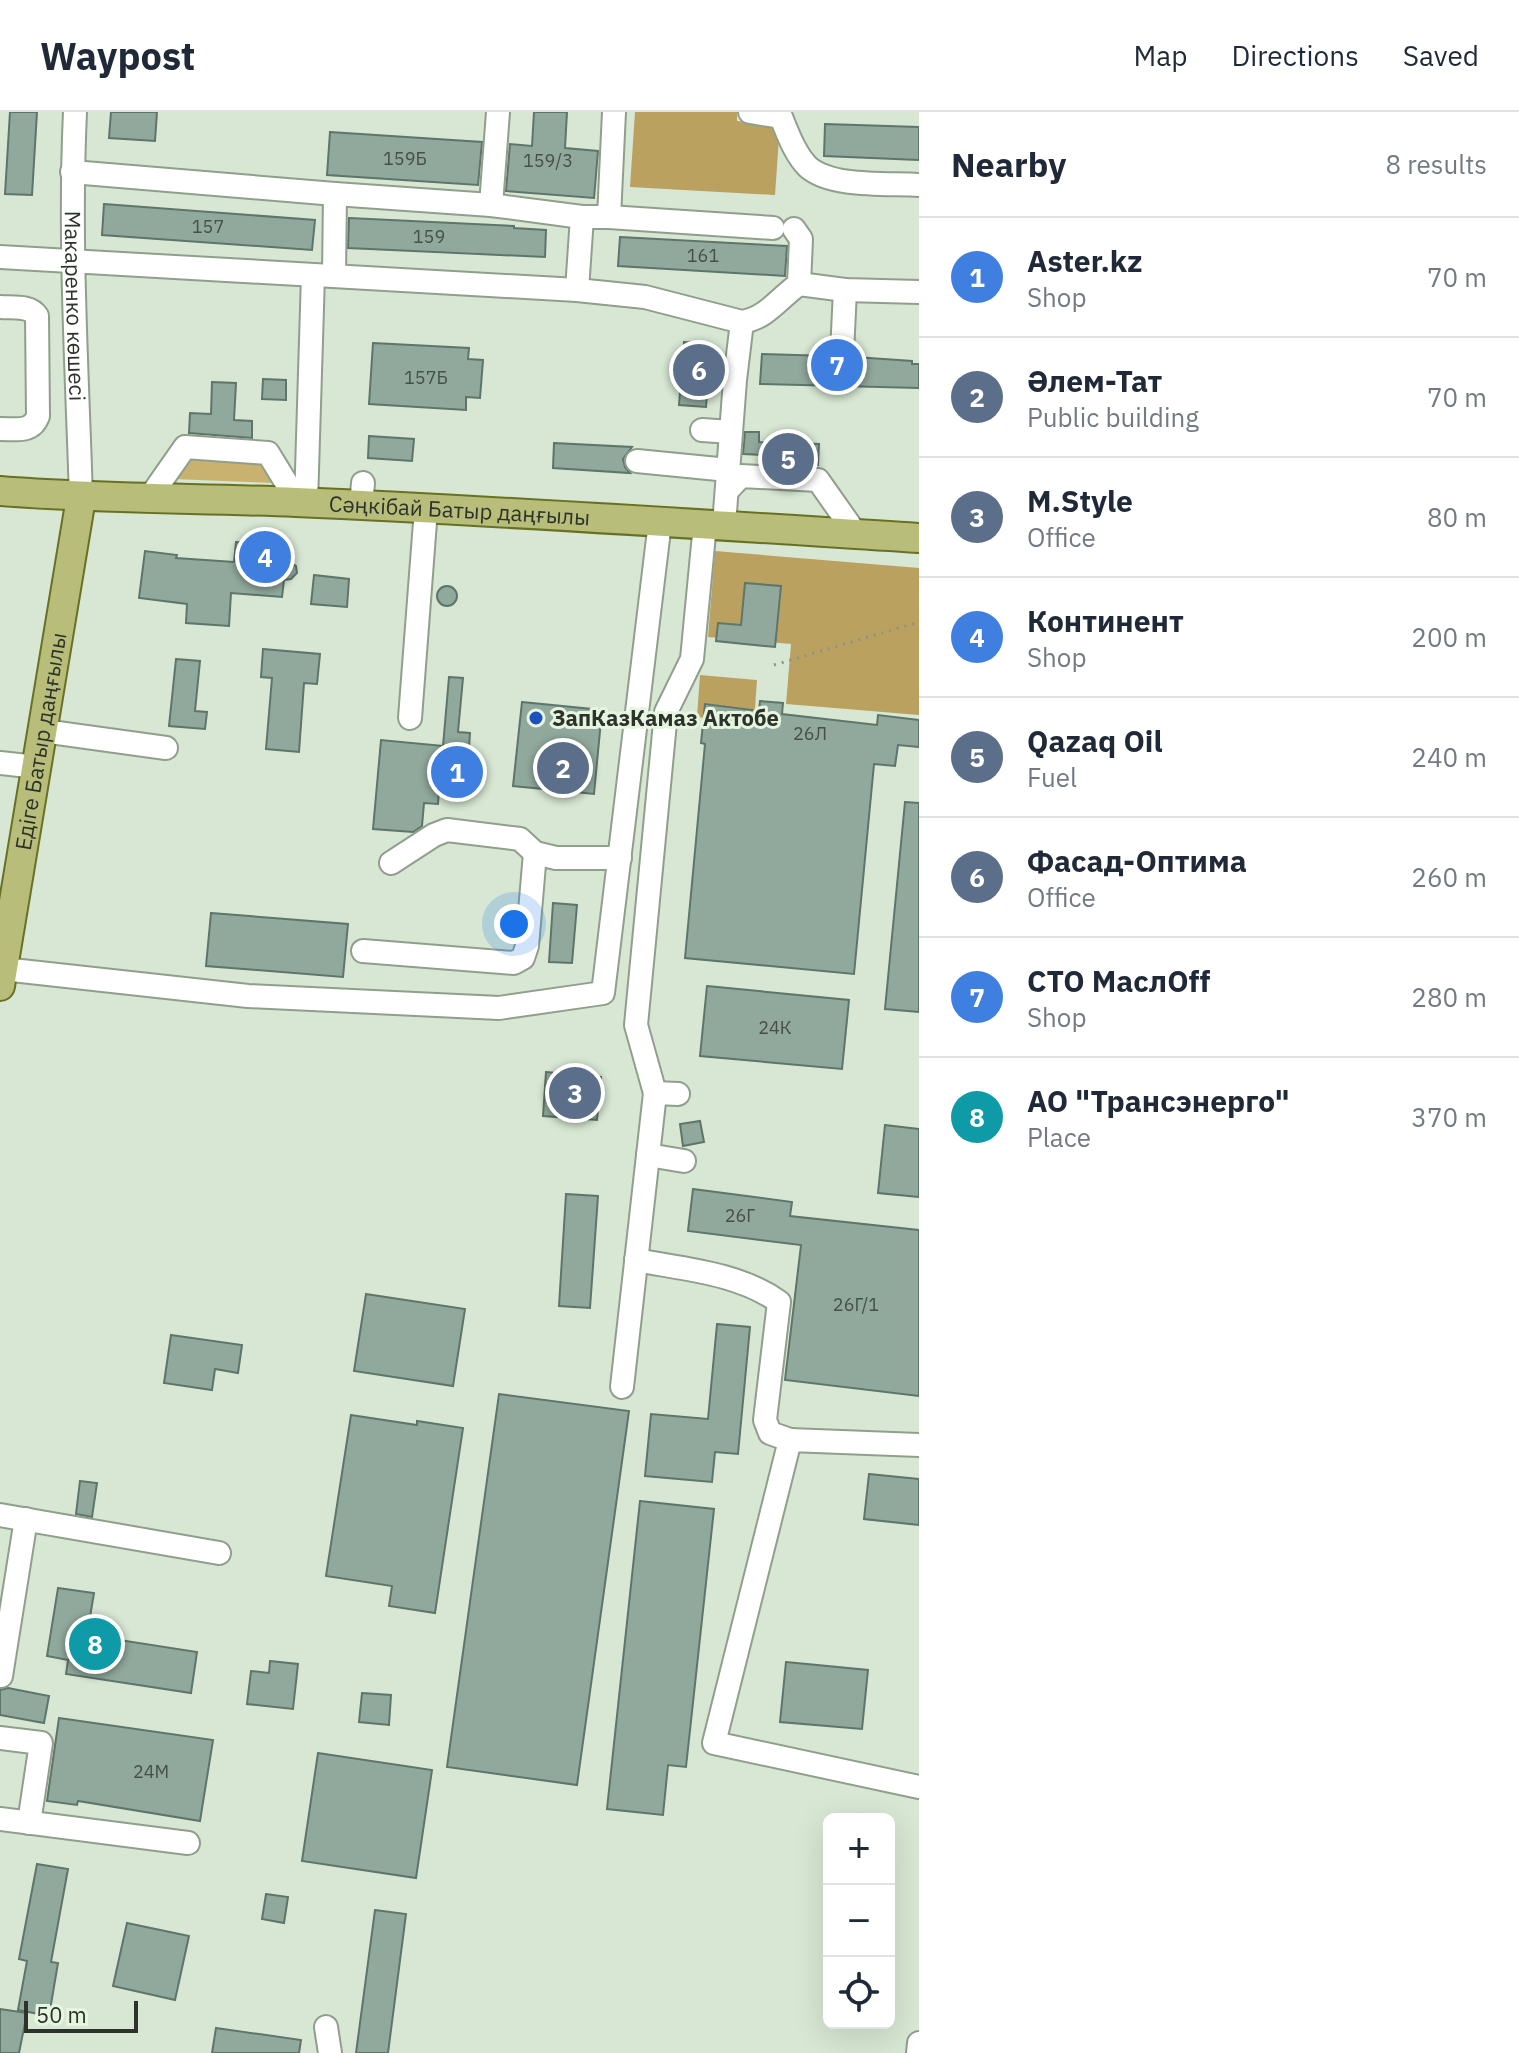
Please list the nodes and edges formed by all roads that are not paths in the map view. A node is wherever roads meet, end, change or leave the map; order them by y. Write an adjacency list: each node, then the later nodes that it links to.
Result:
1 (75, 112): 5 (street, Макаренко көшесі)
2 (498, 112): 8 (street)
3 (614, 112): 10 (street)
4 (750, 112): 6 (street)
5 (72, 172): 7 (street); 12 (street, Макаренко көшесі)
6 (919, 185)
7 (335, 194): 8 (street); 13 (street)
8 (491, 205): 9 (street)
9 (582, 217): 10 (street); 15 (street)
10 (609, 217): 14 (street)
11 (0, 257): 12 (street)
12 (73, 261): 13 (street); 28 (street, Макаренко көшесі)
13 (323, 275): 15 (street); 29 (street)
14 (799, 284): 16 (street); 19 (street)
15 (577, 290): 19 (street)
16 (845, 290): 17 (street); 20 (street)
17 (919, 292)
18 (0, 307): 21 (street)
19 (742, 322): 23 (street)
20 (842, 353)
21 (0, 429)
22 (702, 430): 23 (street)
23 (731, 432): 25 (street)
24 (637, 461): 25 (street)
25 (728, 481): 32 (street); 33 (street)
26 (0, 491): 28 (main road, Сәңкібай Батыр даңғылы)
27 (150, 497): 28 (main road, Сәңкібай Батыр даңғылы); 29 (main road, Сәңкібай Батыр даңғылы); 29 (street)
28 (81, 498): 35 (main road, Едіге Батыр даңғылы)
29 (302, 502): 30 (main road, Сәңкібай Батыр даңғылы)
30 (426, 509): 31 (main road, Сәңкібай Батыр даңғылы); 36 (street)
31 (660, 522): 32 (main road, Сәңкібай Батыр даңғылы); 41 (street)
32 (714, 525): 33 (main road, Сәңкібай Батыр даңғылы); 46 (street)
33 (856, 534): 34 (main road, Сәңкібай Батыр даңғылы)
34 (919, 538)
35 (38, 717): 37 (street); 39 (main road, Едіге Батыр даңғылы)
36 (410, 718)
37 (166, 748)
38 (0, 763): 39 (street)
39 (37, 767): 43 (main road, Едіге Батыр даңғылы)
40 (535, 853): 41 (street); 42 (street); 44 (street)
41 (620, 858): 45 (street)
42 (391, 863)
43 (4, 933): 45 (main road, Едіге Батыр даңғылы)
44 (363, 951)
45 (1, 977)
46 (655, 1093): 47 (street); 48 (street)
47 (678, 1094)
48 (648, 1155): 49 (street); 50 (street)
49 (684, 1161)
50 (636, 1260): 51 (street); 52 (street)
51 (622, 1387)
52 (790, 1440): 53 (street); 59 (street)
53 (919, 1445)
54 (0, 1515): 55 (street)
55 (26, 1519): 56 (street); 57 (street)
56 (219, 1553)
57 (1, 1676)
58 (0, 1738): 60 (street)
59 (919, 1787)
60 (29, 1823): 61 (street); 62 (street)
61 (1, 1824)
62 (188, 1843)
63 (326, 2027): 65 (street)
64 (919, 2043): 66 (street)
65 (330, 2053)
66 (918, 2053)

